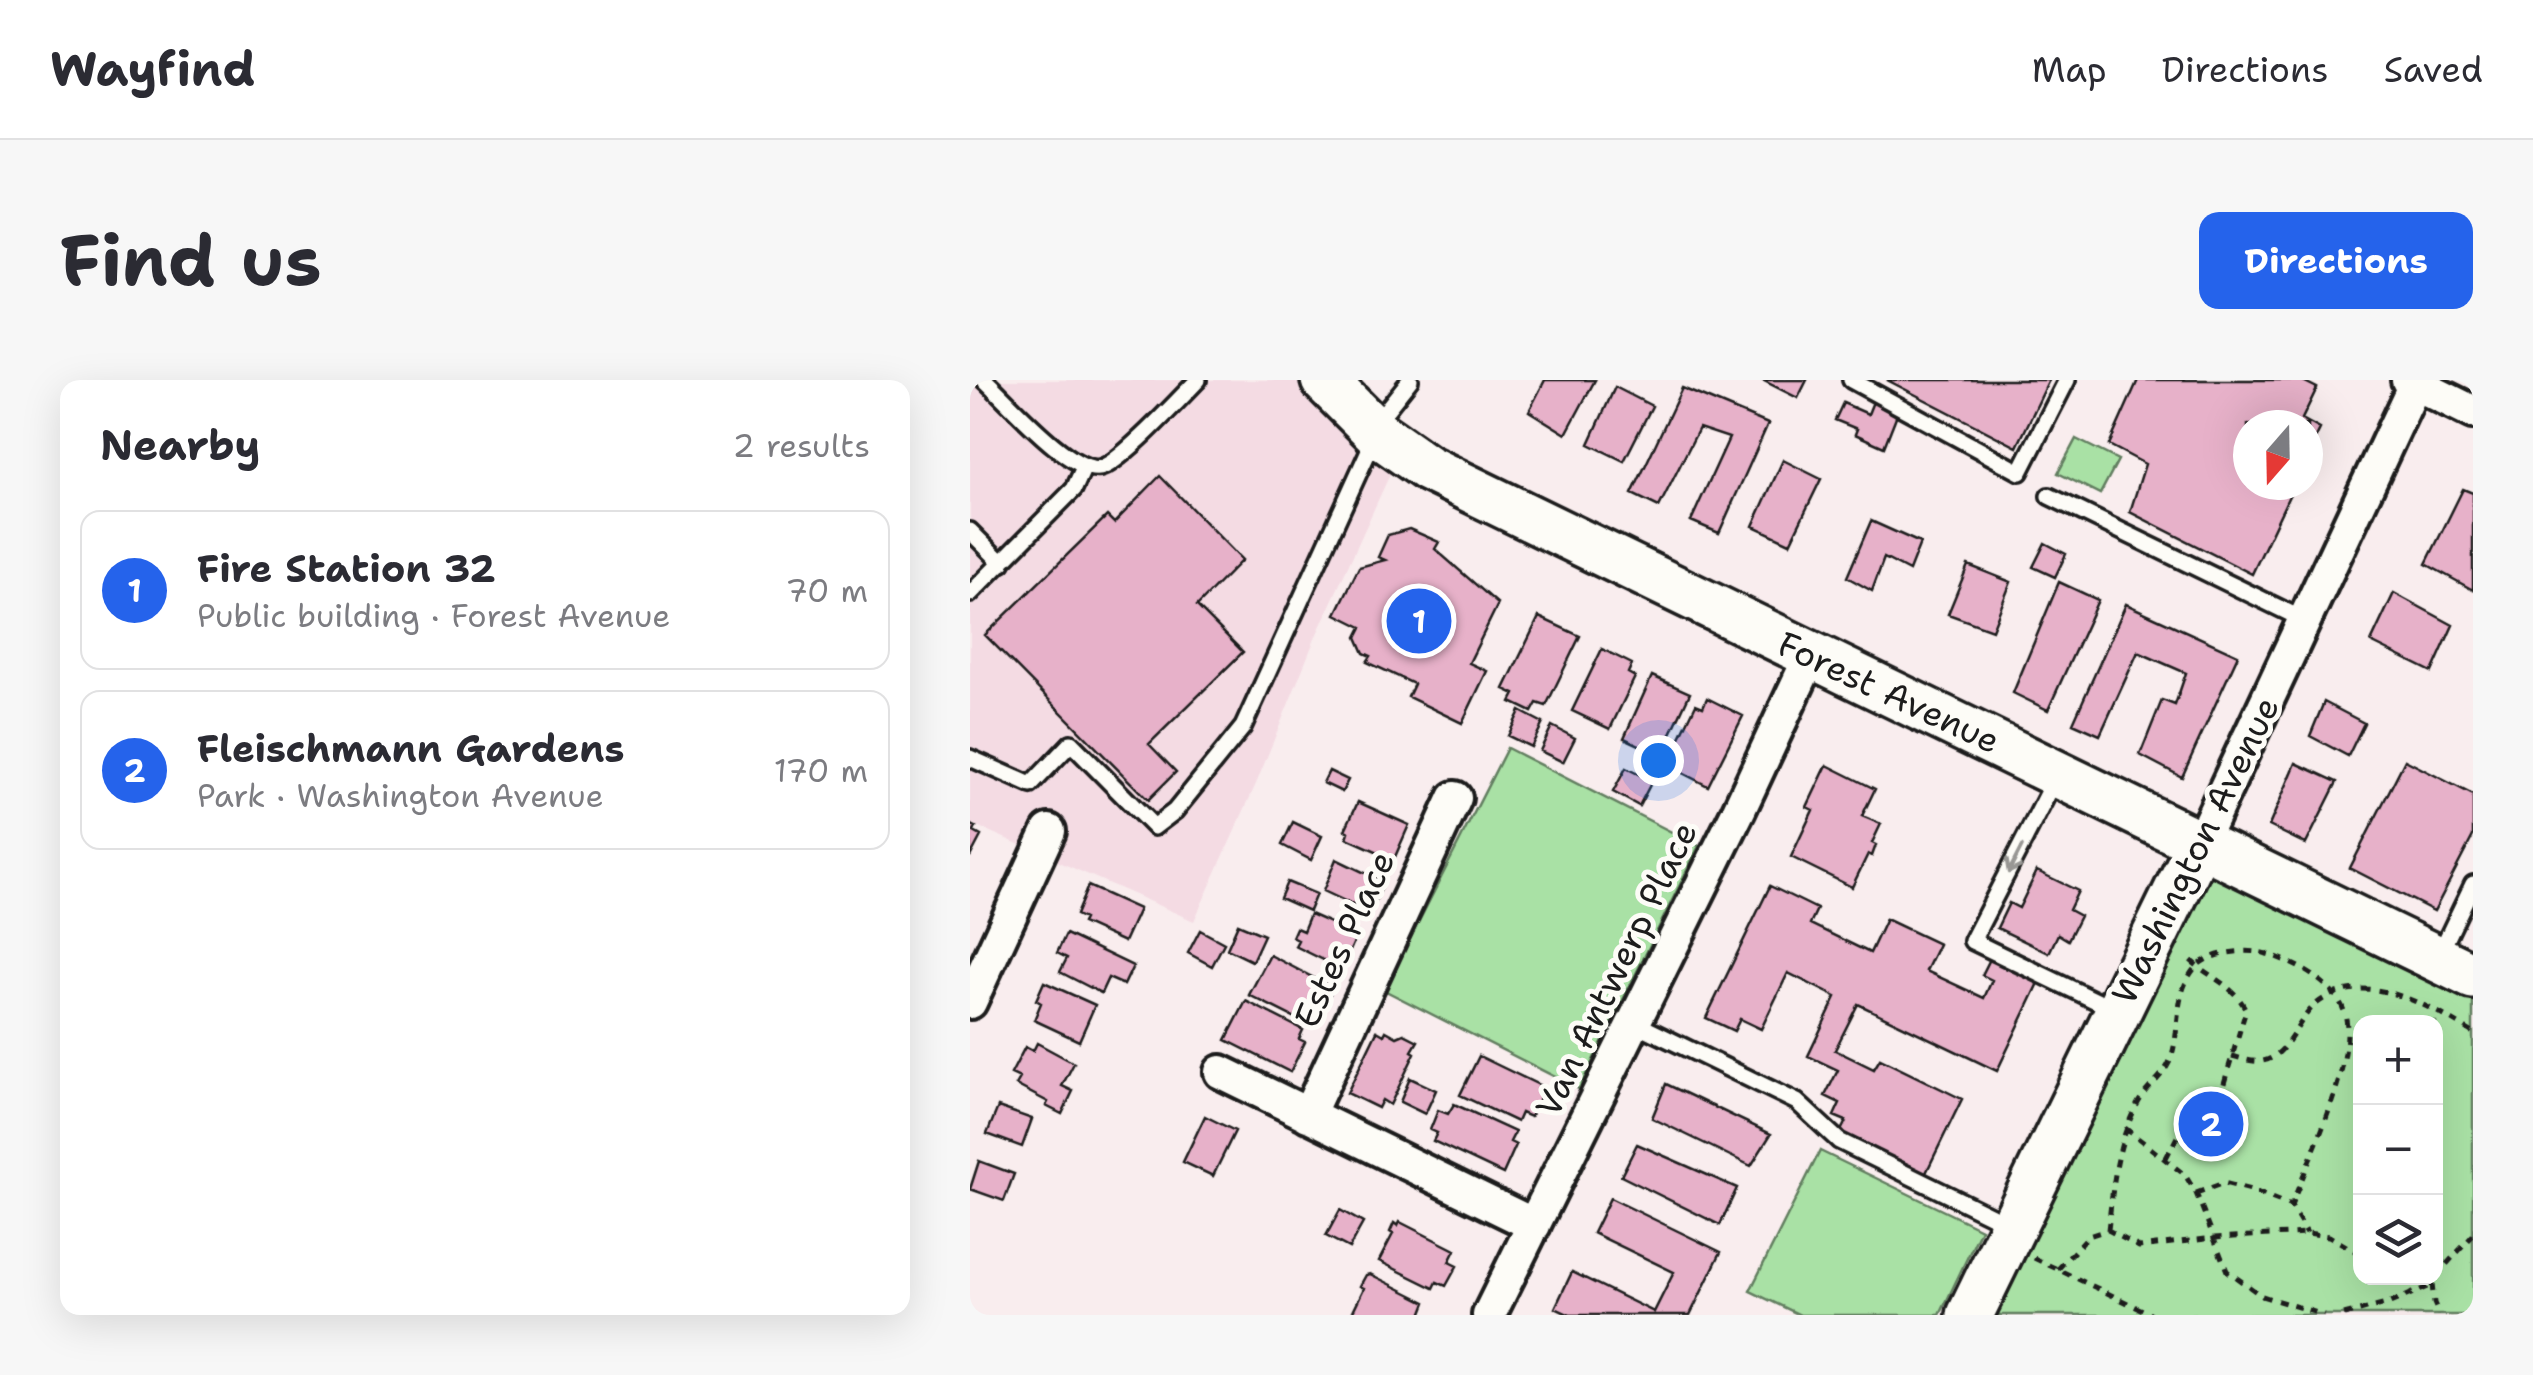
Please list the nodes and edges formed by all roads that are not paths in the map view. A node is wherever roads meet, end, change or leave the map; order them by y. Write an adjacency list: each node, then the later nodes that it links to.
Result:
1 (986, 380): 10 (lane)
2 (1198, 380): 10 (lane)
3 (1324, 380): 9 (street, Forest Avenue)
4 (1410, 380): 9 (lane)
5 (1851, 380): 6 (lane)
6 (2067, 380)
7 (2411, 382): 8 (street); 15 (street, Washington Avenue)
8 (2473, 412)
9 (1374, 431): 16 (street, Forest Avenue); 17 (lane)
10 (1084, 466): 13 (lane)
11 (2049, 496): 15 (lane)
12 (970, 532): 13 (lane)
13 (1002, 563): 14 (lane)
14 (970, 594)
15 (2304, 620): 21 (street, Washington Avenue)
16 (1811, 655): 18 (street, Forest Avenue); 26 (street, Van Antwerp Place)
17 (970, 758)
18 (2059, 773): 21 (street, Forest Avenue); 25 (lane, one-way to 25)
19 (1455, 798): 28 (street, Estes Place)
20 (1049, 831): 24 (street)
21 (2200, 841): 23 (street, Forest Avenue); 25 (street, Washington Avenue)
22 (2473, 884): 23 (lane)
23 (2455, 967)
24 (970, 1002)
25 (2118, 1012): 30 (street, Washington Avenue)
26 (1635, 1023): 29 (street, Van Antwerp Place); 30 (lane)
27 (1220, 1072): 28 (street)
28 (1308, 1115): 29 (street)
29 (1534, 1225): 31 (street, Van Antwerp Place)
30 (2009, 1235): 32 (street, Washington Avenue)
31 (1490, 1315)
32 (1970, 1315)

